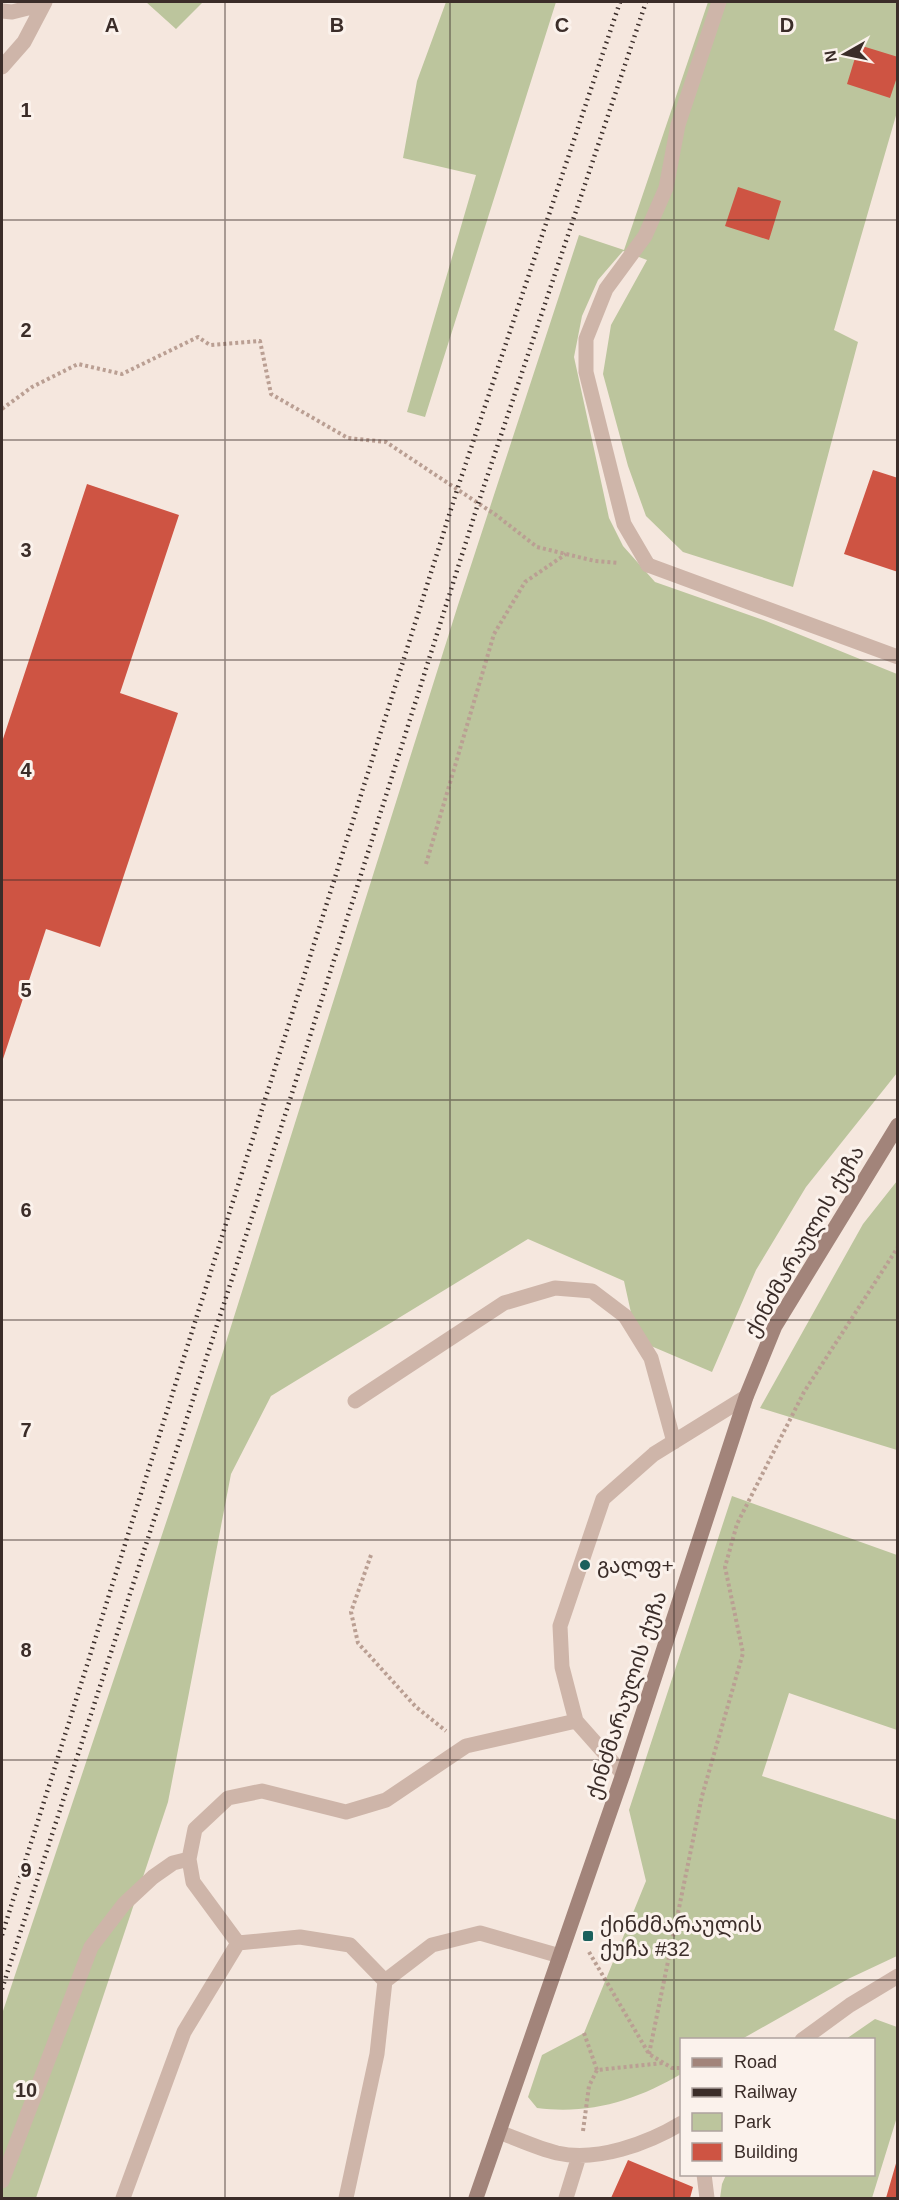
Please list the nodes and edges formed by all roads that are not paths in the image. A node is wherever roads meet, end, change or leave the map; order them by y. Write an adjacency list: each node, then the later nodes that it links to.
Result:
1 (719, 2): 5 (street)
2 (44, 3): 3 (street); 4 (street)
3 (2, 11)
4 (2, 67)
5 (897, 657)
6 (897, 1125): 7 (main road, ქინძმარაულის ქუჩა)
7 (746, 1397): 9 (street); 11 (main road, ქინძმარაულის ქუჩა)
8 (354, 1401): 9 (street)
9 (674, 1442): 10 (street)
10 (576, 1720): 11 (street); 12 (street)
11 (623, 1774): 14 (main road, ქინძმარაულის ქუჩა)
12 (189, 1859): 13 (street); 22 (street)
13 (238, 1943): 16 (street); 23 (street)
14 (560, 1956): 16 (street); 19 (main road, ქინძმარაულის ქუჩა)
15 (897, 1976): 17 (street)
16 (385, 1981): 24 (street)
17 (805, 2038)
18 (680, 2127): 20 (street)
19 (499, 2132): 20 (street); 25 (main road, ქინძმარაულის ქუჩა)
20 (579, 2156): 26 (street)
21 (704, 2176): 27 (street)
22 (2, 2181)
23 (123, 2199)
24 (346, 2199)
25 (476, 2199)
26 (566, 2199)
27 (707, 2199)

